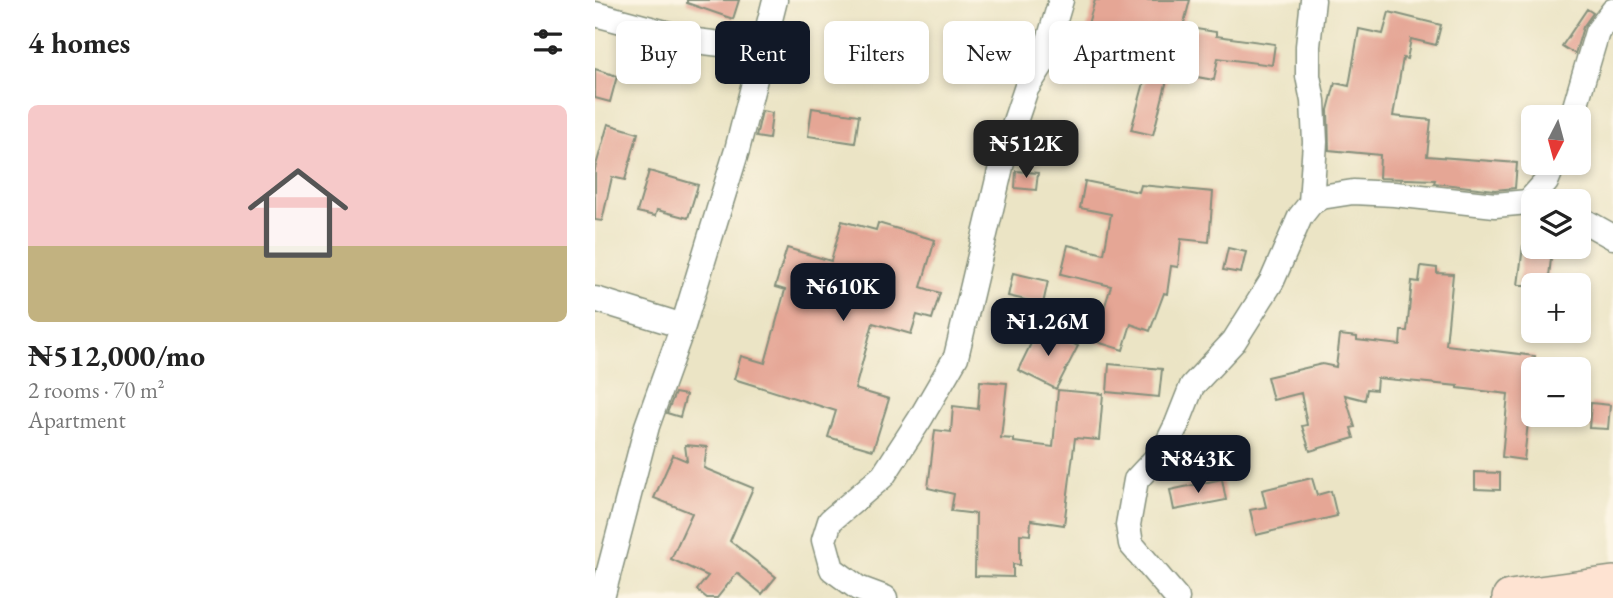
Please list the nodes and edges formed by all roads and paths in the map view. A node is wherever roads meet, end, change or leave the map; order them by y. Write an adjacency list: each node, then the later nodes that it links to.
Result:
1 (775, 0): 6 (street)
2 (1061, 0): 18 (street)
3 (1313, 0): 10 (street)
4 (1613, 11): 9 (street)
5 (595, 14): 7 (street)
6 (769, 21)
7 (715, 43)
8 (753, 84): 15 (street)
9 (1576, 105)
10 (1311, 203): 11 (street); 19 (street)
11 (1521, 203)
12 (1591, 225): 13 (street)
13 (1613, 237)
14 (595, 299): 15 (street)
15 (683, 326): 17 (street)
16 (1613, 584): 20 (street)
17 (602, 598)
18 (885, 598)
19 (1177, 598)
20 (1510, 598)

